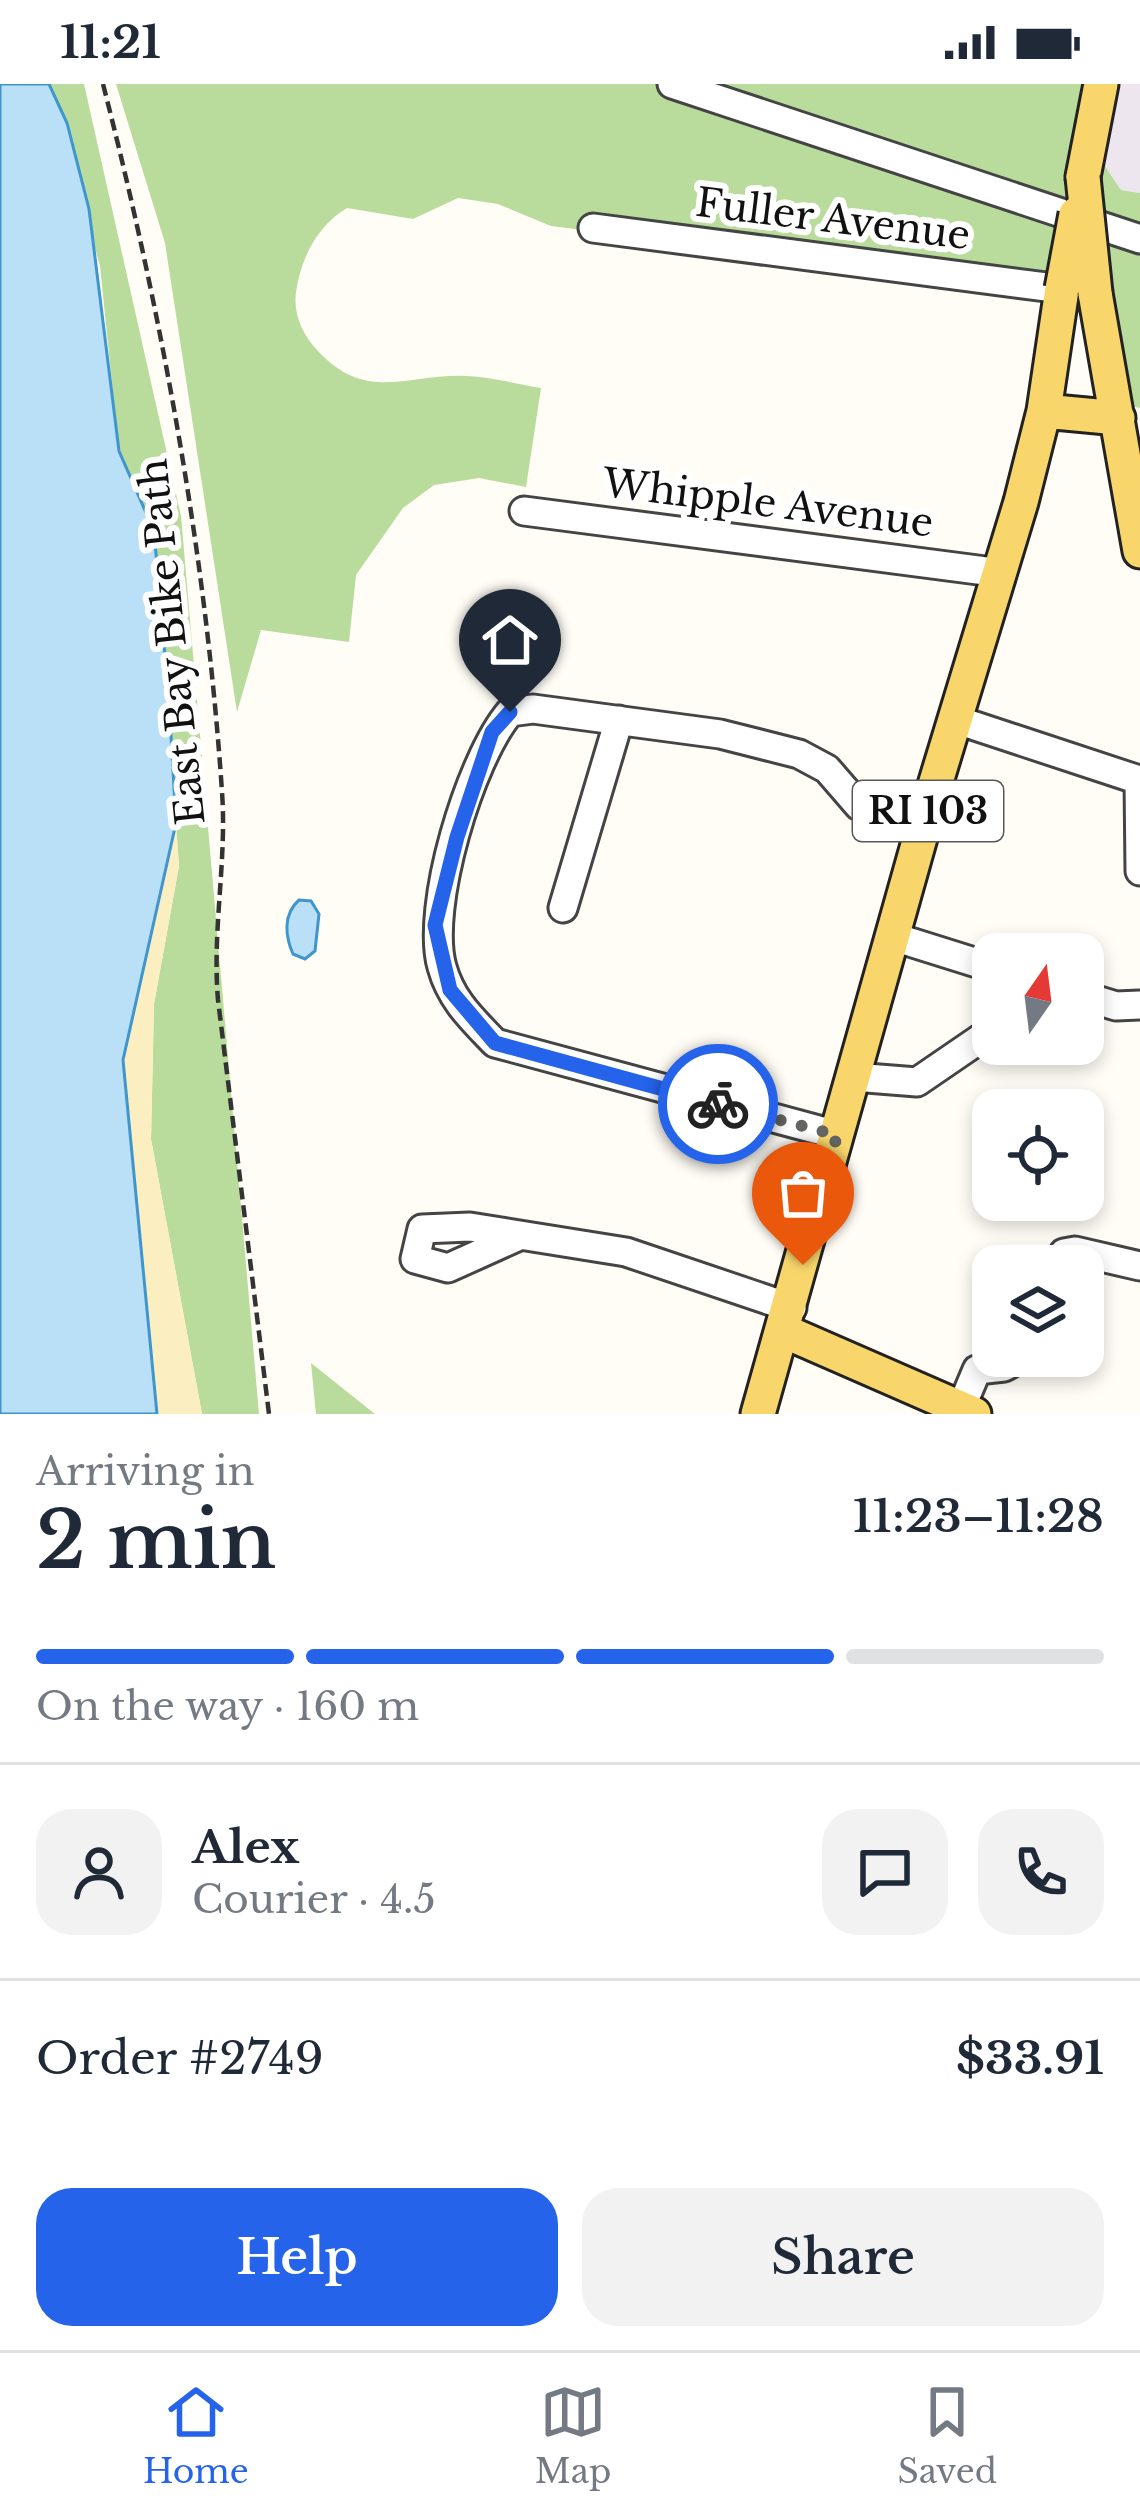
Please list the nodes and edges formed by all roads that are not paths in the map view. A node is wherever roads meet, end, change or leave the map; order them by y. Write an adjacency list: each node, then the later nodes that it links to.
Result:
1 (672, 84): 4 (street)
2 (1100, 84): 5 (main road, RI 103, bridge)
3 (593, 228): 5 (street, Fuller Avenue)
4 (1140, 239)
5 (1078, 291): 6 (main road, RI 103); 7 (main road, RI 103)
6 (1044, 412): 7 (main road); 10 (main road, RI 103)
7 (1118, 418): 9 (main road, RI 103)
8 (524, 511): 10 (street, Whipple Avenue)
9 (1140, 551)
10 (1001, 573): 12 (main road, RI 103)
11 (619, 720): 13 (street); 15 (street); 22 (street)
12 (957, 720): 13 (main road, RI 103); 14 (street)
13 (922, 834): 16 (main road, RI 103)
14 (1140, 871)
15 (563, 908)
16 (894, 937): 17 (street); 21 (main road, RI 103)
17 (972, 961)
18 (1104, 1002): 19 (street)
19 (1140, 1005)
20 (972, 1044): 21 (street)
21 (854, 1077): 22 (main road, RI 103)
22 (837, 1135): 26 (main road, RI 103)
23 (519, 1236): 26 (street)
24 (1104, 1258): 25 (street)
25 (1140, 1266)
26 (789, 1320): 28 (main road); 29 (main road)
27 (975, 1377): 28 (street)
28 (968, 1411)
29 (758, 1414)

